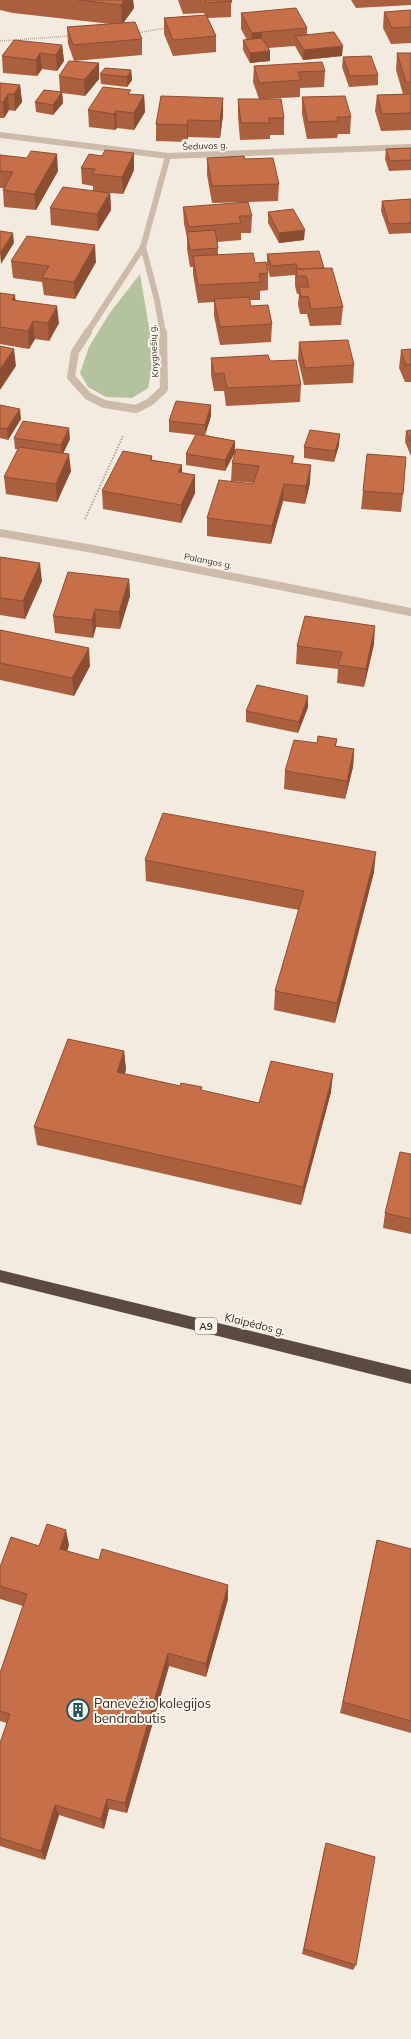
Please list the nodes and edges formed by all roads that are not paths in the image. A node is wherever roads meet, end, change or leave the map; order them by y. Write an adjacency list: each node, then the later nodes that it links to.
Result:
1 (0, 135): 3 (street, Šeduvos g.)
2 (411, 148): 3 (street, Šeduvos g.)
3 (168, 156): 4 (street)
4 (143, 247): 4 (street, Knygnešių g.)
5 (0, 533): 6 (street, Palangos g.)
6 (411, 612)
7 (0, 1276): 8 (highway, Klaipėdos g. / A9)
8 (411, 1377)

